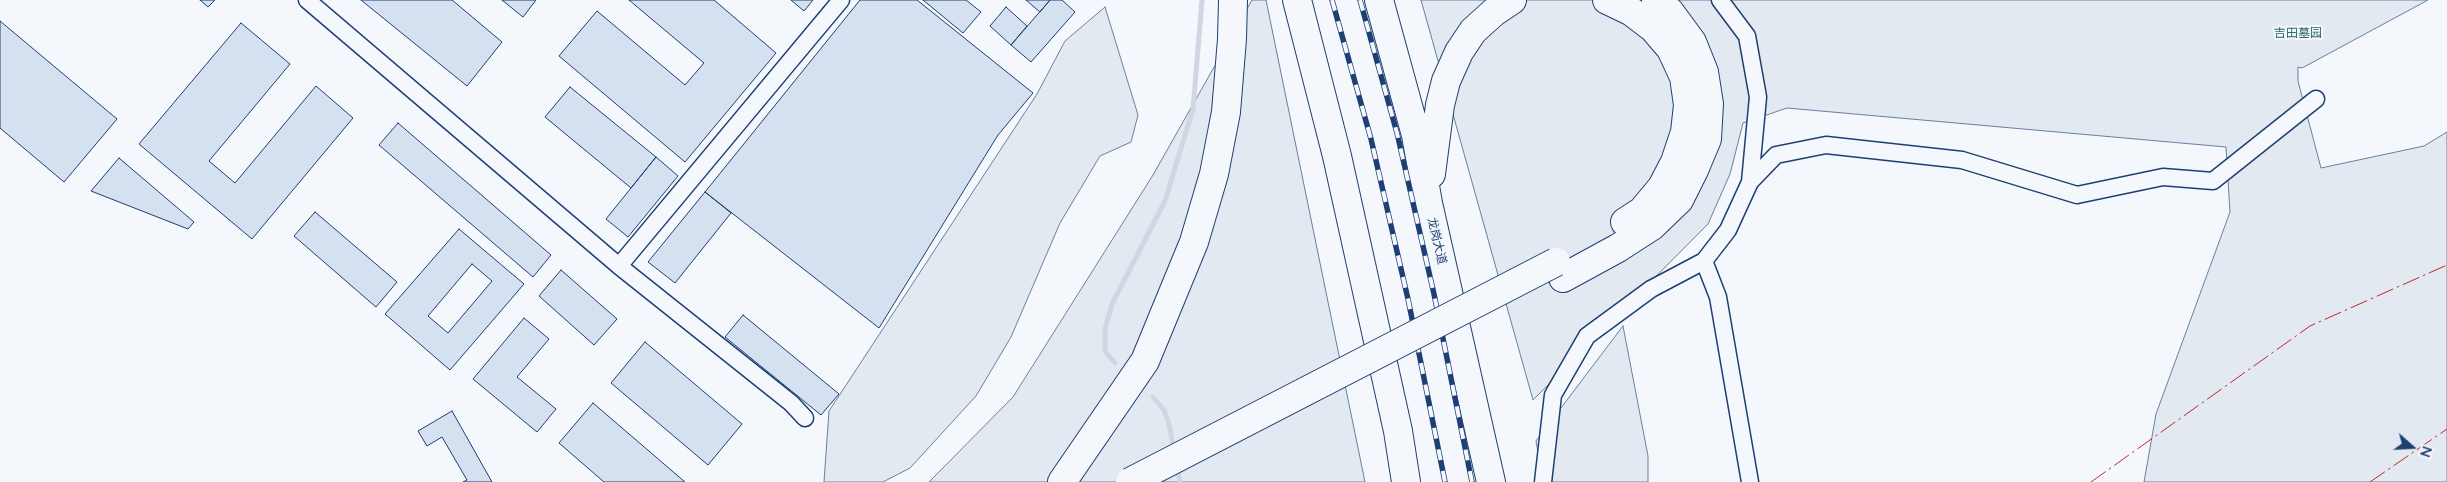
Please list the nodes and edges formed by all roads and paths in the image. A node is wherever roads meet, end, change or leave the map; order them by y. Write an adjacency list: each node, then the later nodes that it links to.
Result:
1 (307, 0): 14 (street)
2 (841, 0): 14 (street)
3 (1233, 0): 17 (highway)
4 (1297, 0): 20 (highway)
5 (1379, 0): 12 (highway, 龙岗大道)
6 (1512, 0): 12 (highway)
7 (1607, 0): 15 (highway)
8 (1656, 0): 15 (highway)
9 (1720, 0): 11 (street)
10 (2316, 100): 11 (street)
11 (1750, 182): 13 (street)
12 (1428, 203): 21 (highway, 龙岗大道)
13 (1704, 261): 22 (street); 23 (street)
14 (619, 266): 16 (street)
15 (1559, 270): 18 (highway, bridge); 19 (highway)
16 (805, 418)
17 (1062, 482)
18 (1130, 482)
19 (1167, 482)
20 (1406, 482)
21 (1491, 482)
22 (1543, 482)
23 (1750, 482)

